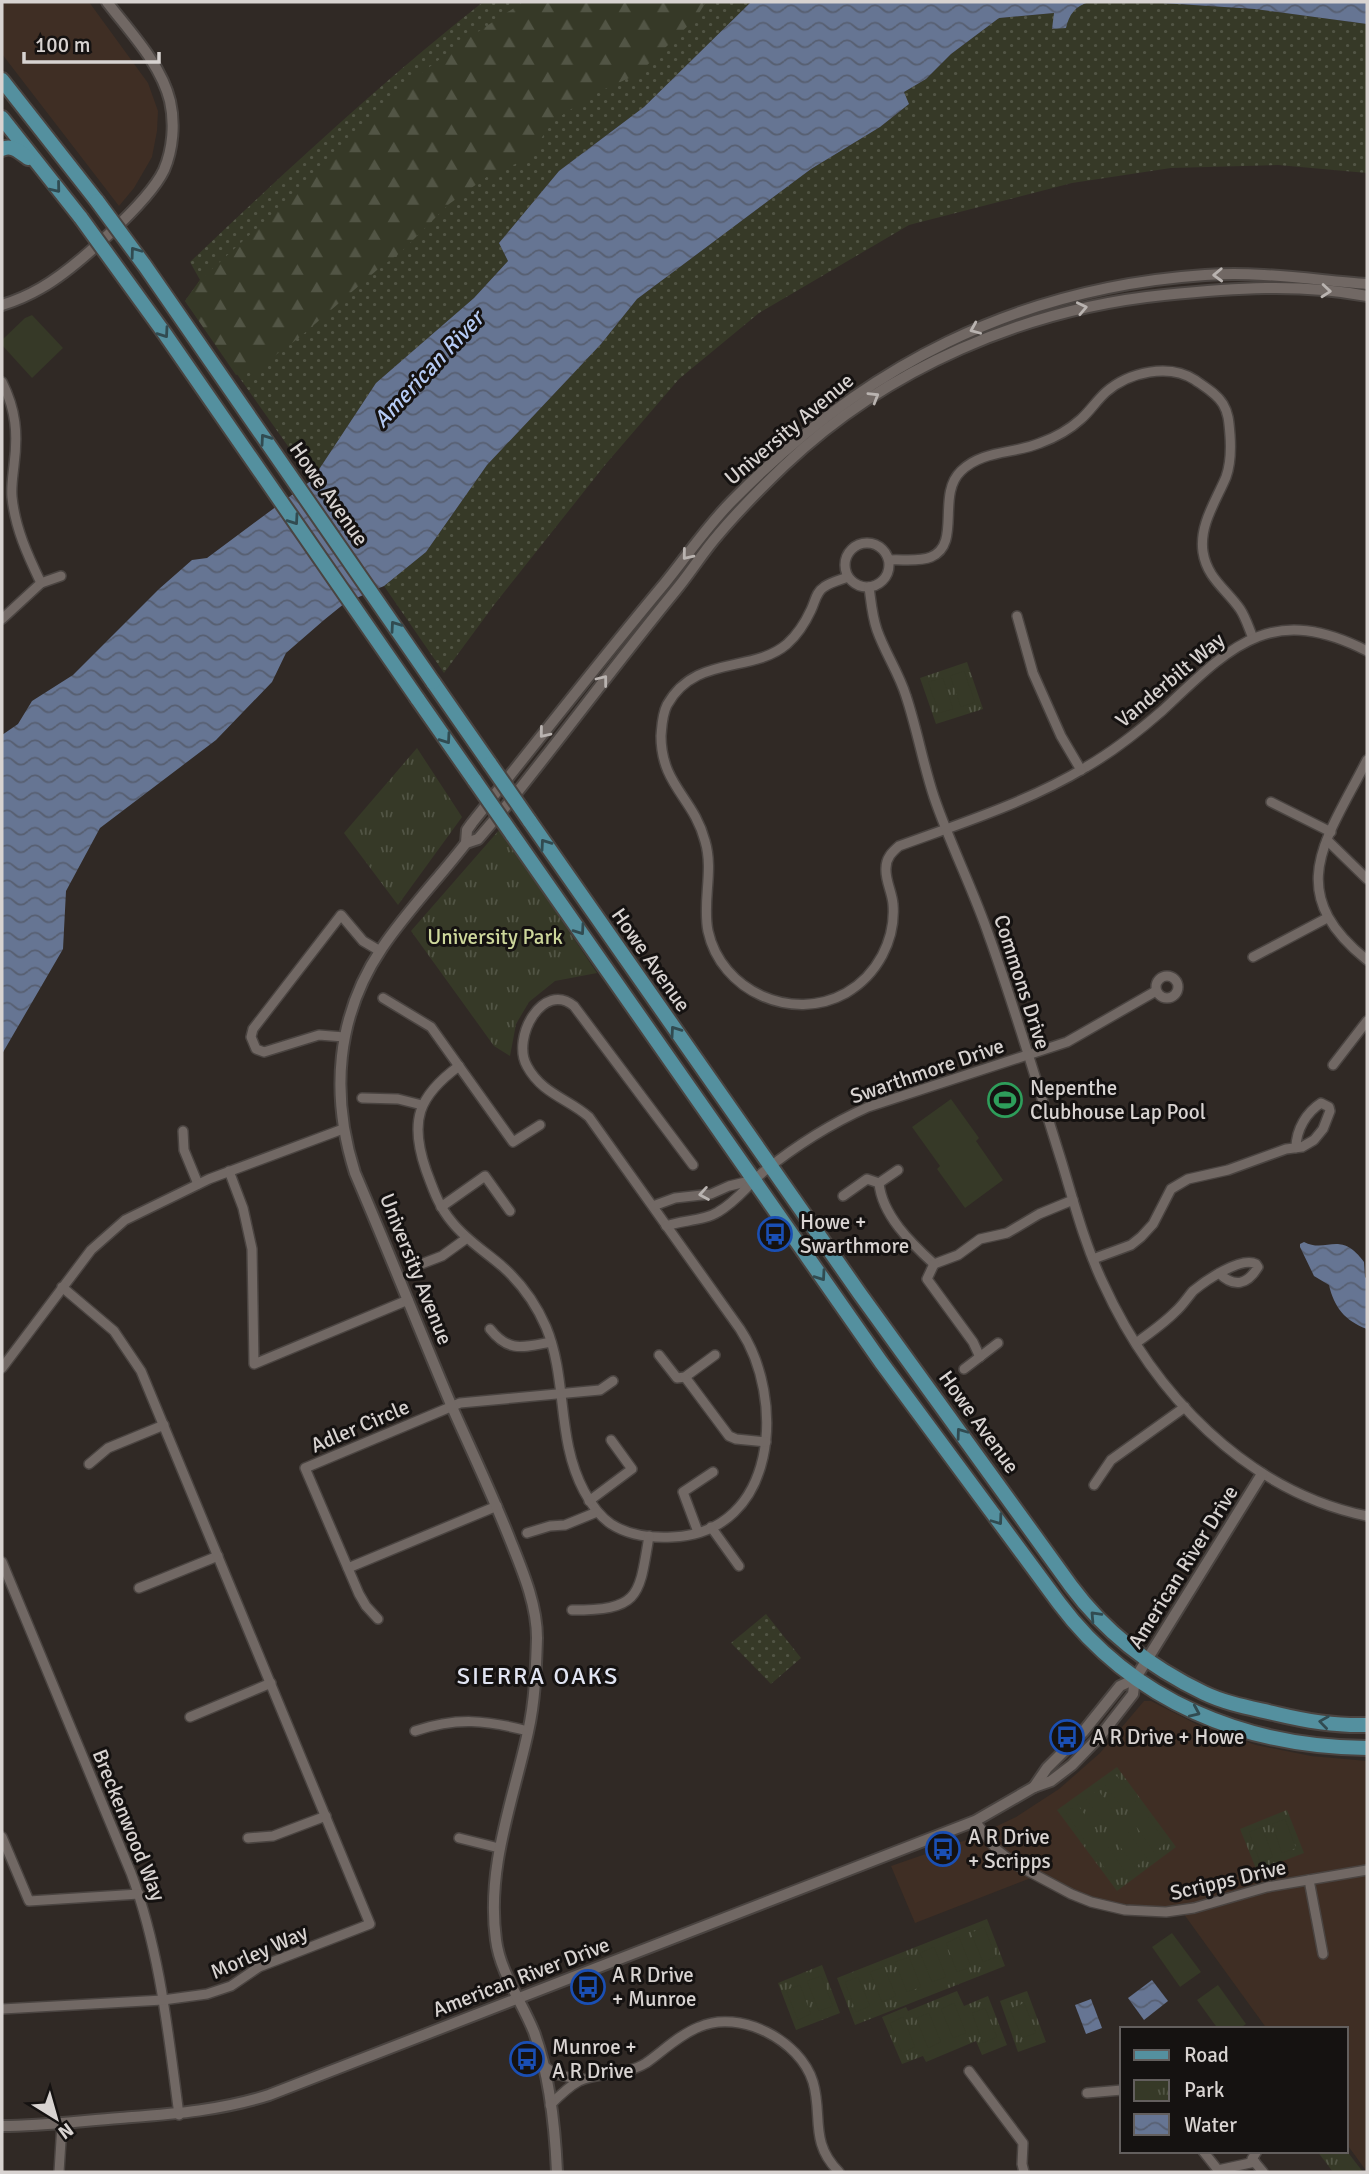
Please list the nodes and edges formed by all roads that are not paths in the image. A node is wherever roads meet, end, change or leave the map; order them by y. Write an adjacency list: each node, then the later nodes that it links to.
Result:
1 (107, 2): 8 (street)
2 (2, 80): 44 (main road, Howe Avenue, one-way to 2, bridge)
3 (2, 118): 5 (main road, Howe Avenue)
4 (2, 149): 5 (main road)
5 (40, 167): 47 (main road, Howe Avenue, one-way to 47, bridge)
6 (1367, 284): 24 (street, University Avenue, one-way to 24)
7 (1367, 296): 24 (street, University Avenue, one-way to 7)
8 (2, 305)
9 (2, 382): 13 (street)
10 (889, 560): 12 (street); 14 (street); 17 (street)
11 (61, 576): 13 (street)
12 (848, 577): 14 (street); 22 (street, Vanderbilt Way)
13 (41, 583): 16 (street)
14 (869, 587): 22 (street, Commons Drive)
15 (1017, 616): 20 (street)
16 (2, 619)
17 (1253, 638): 18 (street, Vanderbilt Way); 20 (street, Vanderbilt Way)
18 (1367, 651)
19 (1367, 760): 23 (street)
20 (1081, 771): 22 (street, Vanderbilt Way)
21 (1271, 803): 23 (street)
22 (945, 829): 34 (street, Commons Drive)
23 (1329, 836): 25 (street); 26 (street)
24 (466, 843): 27 (street, University Avenue)
25 (1367, 879)
26 (1328, 918): 28 (street); 29 (street)
27 (380, 951): 33 (street, University Avenue); 33 (street)
28 (1366, 956)
29 (1253, 957)
30 (1156, 991): 34 (street, Swarthmore Drive)
31 (383, 998): 36 (street)
32 (1367, 1021): 35 (street)
33 (344, 1037): 40 (street, University Avenue)
34 (1028, 1055): 44 (street, Swarthmore Drive); 51 (street, Commons Drive)
35 (1333, 1065)
36 (459, 1066): 38 (street); 39 (street)
37 (362, 1098): 38 (street)
38 (422, 1105): 53 (street)
39 (540, 1125)
40 (343, 1129): 46 (street); 62 (street, University Avenue)
41 (183, 1131): 49 (street)
42 (1296, 1148): 42 (street); 57 (street)
43 (693, 1165): 52 (street)
44 (770, 1166): 47 (street, Swarthmore Drive); 99 (main road, Howe Avenue, one-way to 44)
45 (898, 1170): 48 (street)
46 (229, 1171): 49 (street); 62 (street)
47 (754, 1180): 52 (street, one-way to 52); 55 (street, Swarthmore Drive); 100 (main road, Howe Avenue, one-way to 100)
48 (879, 1183): 50 (street); 58 (street)
49 (198, 1184): 61 (street)
50 (843, 1196)
51 (1073, 1200): 57 (street, Commons Drive); 58 (street)
52 (653, 1206): 55 (street)
53 (441, 1207): 54 (street); 56 (street)
54 (510, 1211)
55 (666, 1226): 79 (street)
56 (467, 1238): 59 (street); 64 (street)
57 (1093, 1259): 66 (street, Commons Drive)
58 (934, 1264): 69 (street)
59 (416, 1266)
60 (1219, 1273): 66 (street)
61 (62, 1287): 70 (street); 77 (street, Morley Way)
62 (408, 1300): 75 (street, University Avenue)
63 (490, 1329): 64 (street)
64 (551, 1342): 74 (street)
65 (999, 1343): 69 (street)
66 (1136, 1343): 76 (street, Commons Drive)
67 (659, 1354): 72 (street)
68 (715, 1355): 72 (street)
69 (979, 1357): 71 (street)
70 (2, 1368)
71 (964, 1369)
72 (685, 1377): 79 (street)
73 (614, 1381): 74 (street)
74 (559, 1394): 75 (street); 84 (street)
75 (452, 1406): 85 (street, University Avenue); 95 (street, Adler Circle)
76 (1185, 1407): 82 (street, Commons Drive); 83 (street)
77 (164, 1425): 80 (street); 92 (street, Morley Way)
78 (611, 1440): 84 (street)
79 (766, 1442): 88 (street)
80 (89, 1464)
81 (713, 1472): 89 (street)
82 (1262, 1474): 87 (street, Commons Drive); 99 (street, American River Drive)
83 (1094, 1485)
84 (589, 1501): 86 (street)
85 (497, 1506): 95 (street); 105 (street, University Avenue)
86 (597, 1512): 90 (street); 91 (street)
87 (1367, 1516)
88 (711, 1527): 89 (street); 94 (street)
89 (698, 1532): 91 (street)
90 (527, 1533)
91 (649, 1536): 97 (street)
92 (218, 1556): 96 (street); 101 (street, Morley Way)
93 (2, 1562): 115 (street, Breckenwood Way)
94 (739, 1566)
95 (348, 1568): 98 (street, Adler Circle)
96 (139, 1588)
97 (572, 1610)
98 (378, 1619)
99 (1147, 1660): 100 (street, American River Drive); 103 (main road, Howe Avenue, one-way to 99)
100 (1135, 1679): 106 (main road, Howe Avenue, one-way to 106); 108 (street, American River Drive)
101 (271, 1683): 102 (street); 107 (street, Morley Way)
102 (190, 1717)
103 (1367, 1725)
104 (415, 1731): 105 (street)
105 (528, 1731): 112 (street, University Avenue)
106 (1367, 1748)
107 (326, 1816): 110 (street); 118 (street, Morley Way)
108 (975, 1821): 114 (street, Scripps Drive); 117 (street, American River Drive)
109 (2, 1836): 115 (street)
110 (248, 1838)
111 (460, 1838): 112 (street)
112 (499, 1848): 117 (street, University Avenue)
113 (1367, 1870): 114 (street, Scripps Drive)
114 (1309, 1880): 116 (street, Scripps Drive)
115 (139, 1894): 118 (street, Breckenwood Way)
116 (1323, 1954)
117 (519, 1997): 120 (street, University Avenue); 126 (street, American River Drive)
118 (163, 2000): 119 (street, Morley Way); 126 (street, Breckenwood Way)
119 (2, 2009)
120 (543, 2066): 122 (street); 125 (street, University Avenue)
121 (969, 2071): 136 (street)
122 (581, 2080): 125 (street); 135 (street)
123 (1120, 2090): 124 (street)
124 (1087, 2093)
125 (550, 2105): 134 (street, University Avenue)
126 (179, 2115): 127 (street, American River Drive)
127 (62, 2124): 128 (street, American River Drive); 133 (street)
128 (2, 2126)
129 (1204, 2153): 132 (street)
130 (1255, 2153): 131 (street)
131 (1255, 2162): 132 (street); 137 (street)
132 (1223, 2171)
133 (59, 2172)
134 (557, 2172)
135 (839, 2172)
136 (1024, 2172)
137 (1262, 2172)

